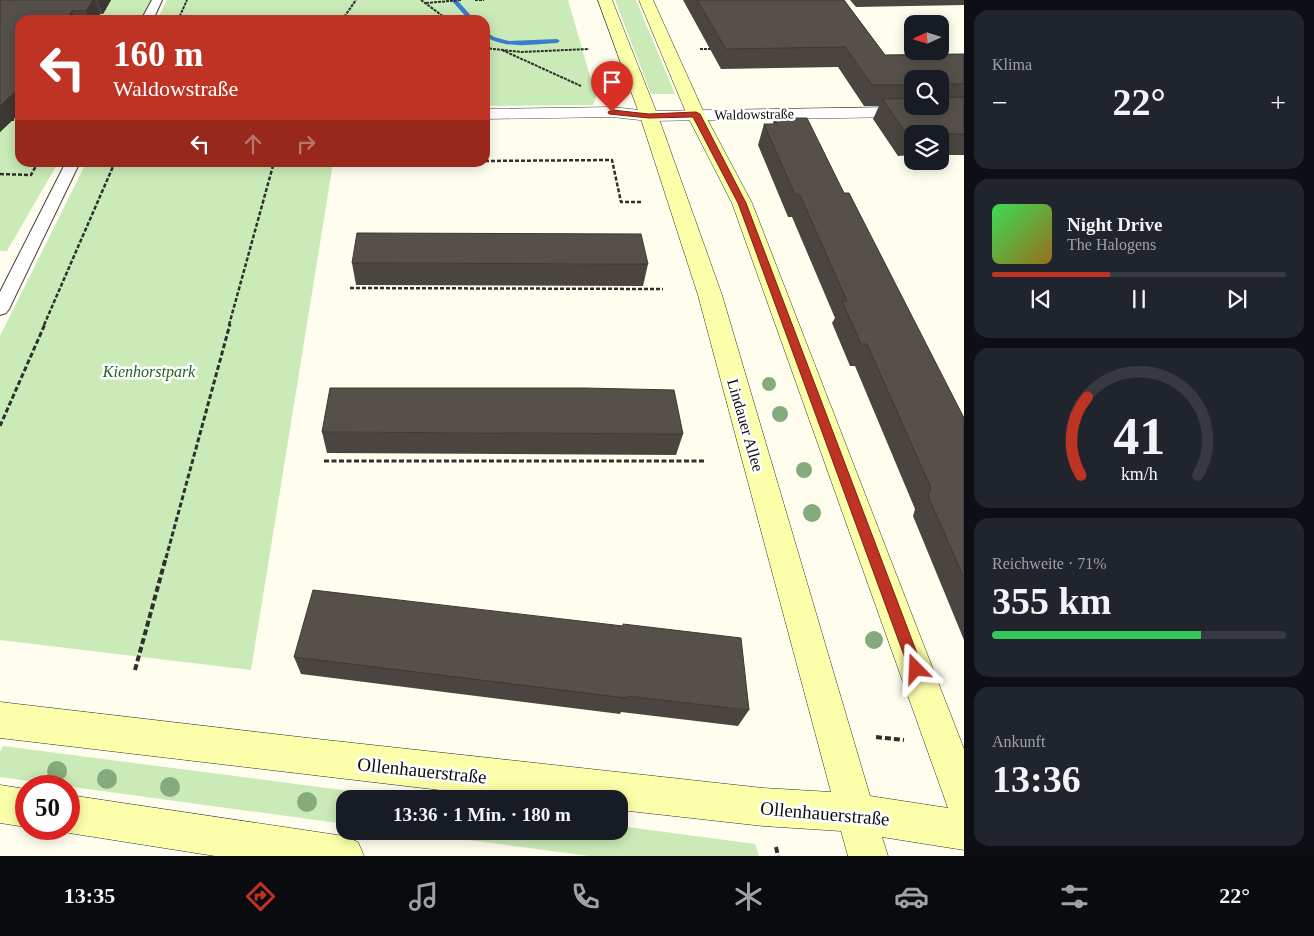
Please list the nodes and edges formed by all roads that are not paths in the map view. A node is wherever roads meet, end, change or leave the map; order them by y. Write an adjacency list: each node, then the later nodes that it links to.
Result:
1 (157, 0): 4 (lane)
2 (605, 0): 8 (main road, Lindauer Allee)
3 (646, 0): 7 (main road)
4 (150, 15)
5 (964, 111): 7 (street, Waldowstraße)
6 (490, 114): 8 (street, Waldowstraße)
7 (696, 114): 8 (street, Waldowstraße); 12 (main road)
8 (649, 116): 15 (main road, Lindauer Allee)
9 (71, 167): 10 (lane)
10 (0, 309)
11 (0, 720): 15 (main road, Ollenhauerstraße)
12 (964, 799)
13 (0, 804): 14 (main road)
14 (15, 806)
15 (856, 813): 17 (main road, Ollenhauerstraße); 19 (main road, Lindauer Allee)
16 (80, 816): 18 (main road)
17 (964, 830)
18 (344, 856)
19 (868, 856)

